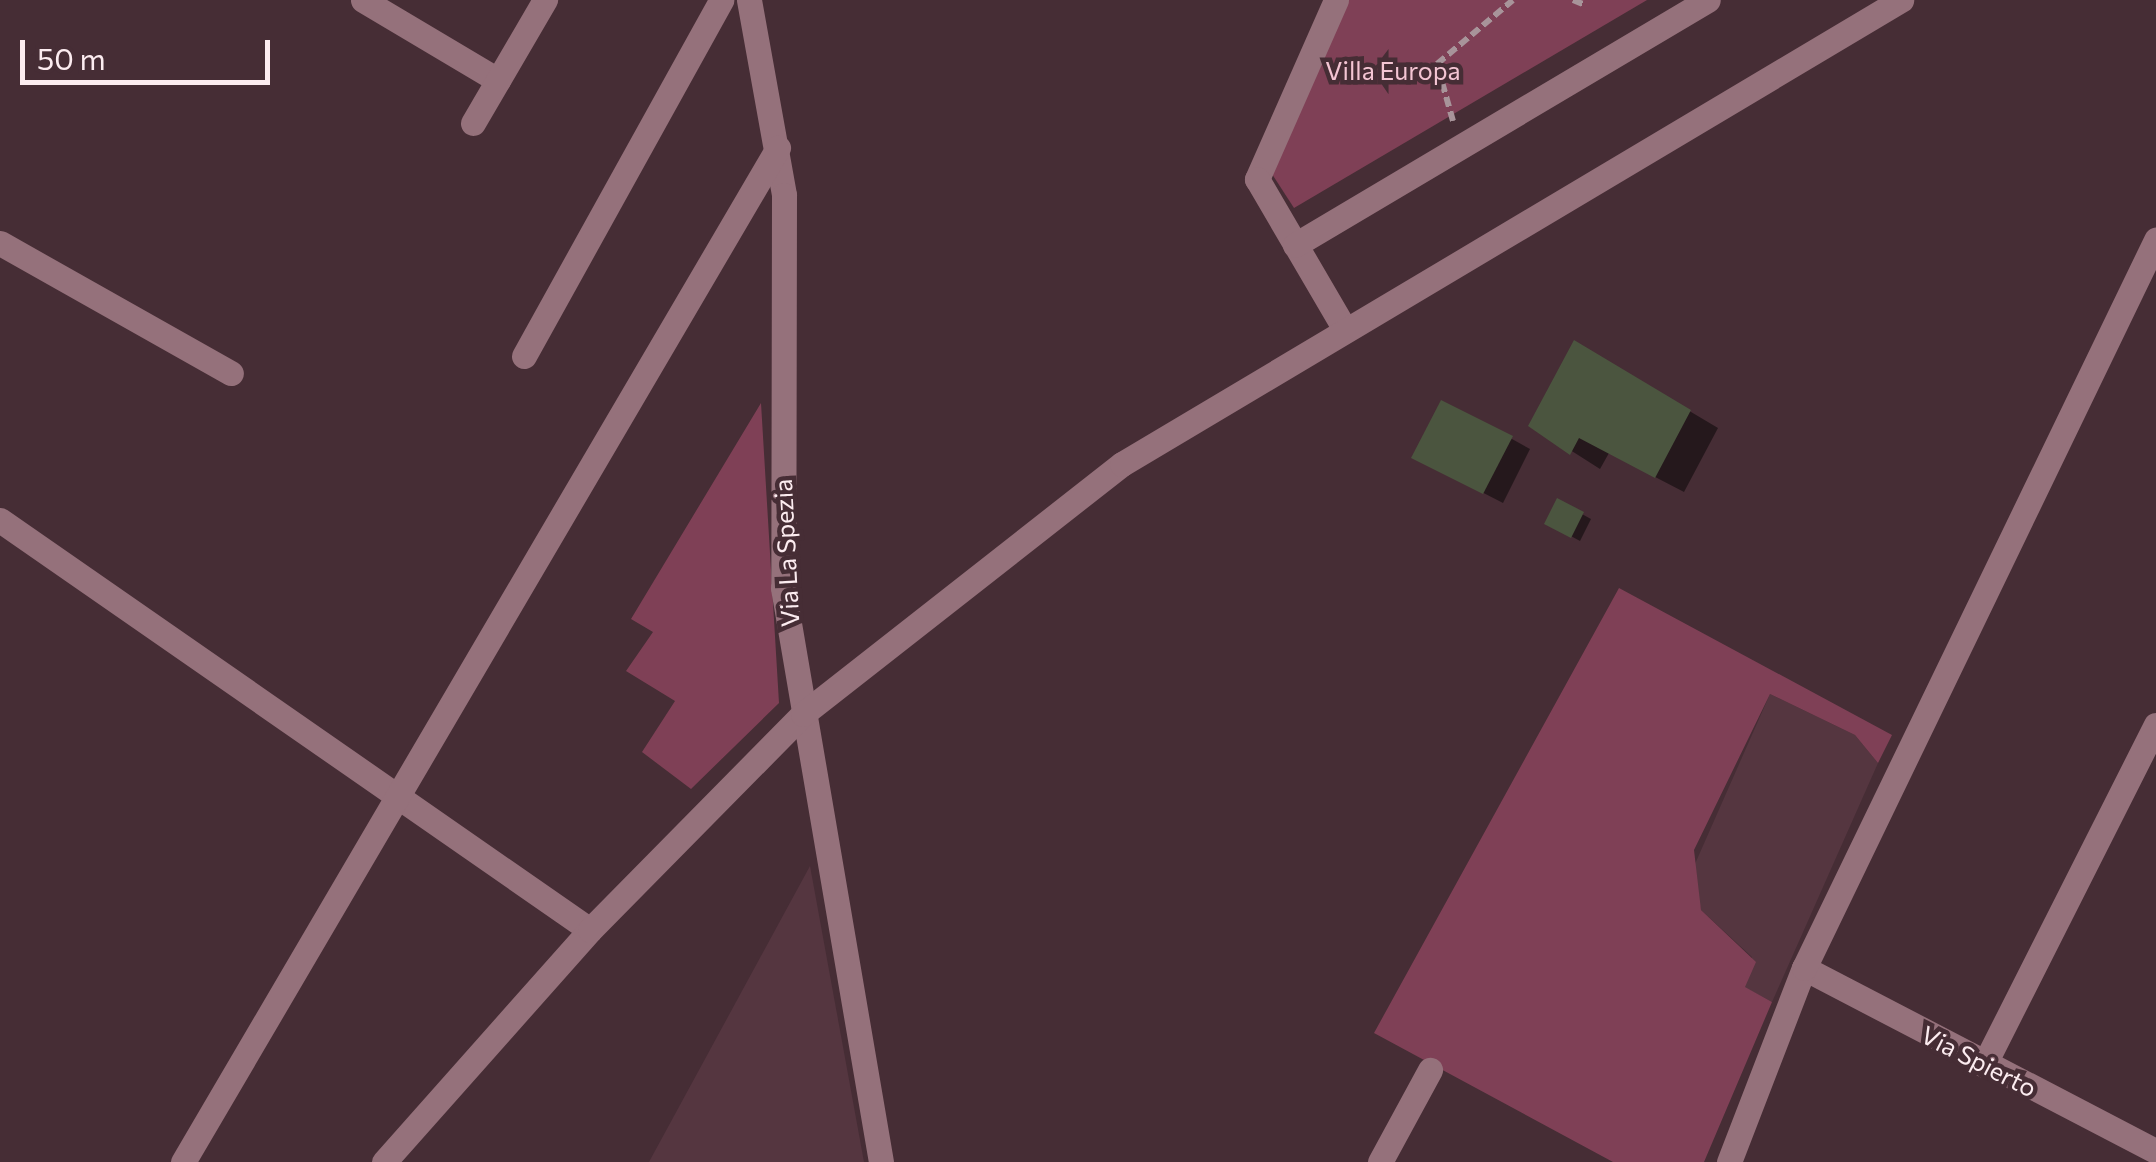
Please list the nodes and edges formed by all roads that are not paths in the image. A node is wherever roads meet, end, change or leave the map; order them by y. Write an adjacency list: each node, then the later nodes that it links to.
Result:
1 (363, 0): 8 (street)
2 (545, 0): 8 (street)
3 (721, 0): 15 (street)
4 (749, 0): 10 (street, Via La Spezia)
5 (1336, 0): 13 (street)
6 (1708, 0): 13 (street)
7 (1901, 0): 14 (street)
8 (498, 80): 9 (street)
9 (473, 124)
10 (778, 148): 18 (street, Via La Spezia); 20 (street)
11 (2156, 240): 22 (street)
12 (0, 244): 16 (street)
13 (1296, 245): 14 (street)
14 (1343, 326): 18 (street)
15 (524, 356)
16 (231, 373)
17 (0, 520): 20 (street)
18 (803, 714): 21 (street); 28 (street, Via La Spezia)
19 (2156, 724): 23 (street)
20 (396, 795): 21 (street); 26 (street)
21 (590, 930): 27 (street)
22 (1804, 968): 23 (street, Via Spierto); 30 (street)
23 (1984, 1064): 25 (street, Via Spierto)
24 (1430, 1070): 29 (street)
25 (2156, 1150)
26 (182, 1162)
27 (384, 1162)
28 (880, 1162)
29 (1380, 1162)
30 (1729, 1162)

